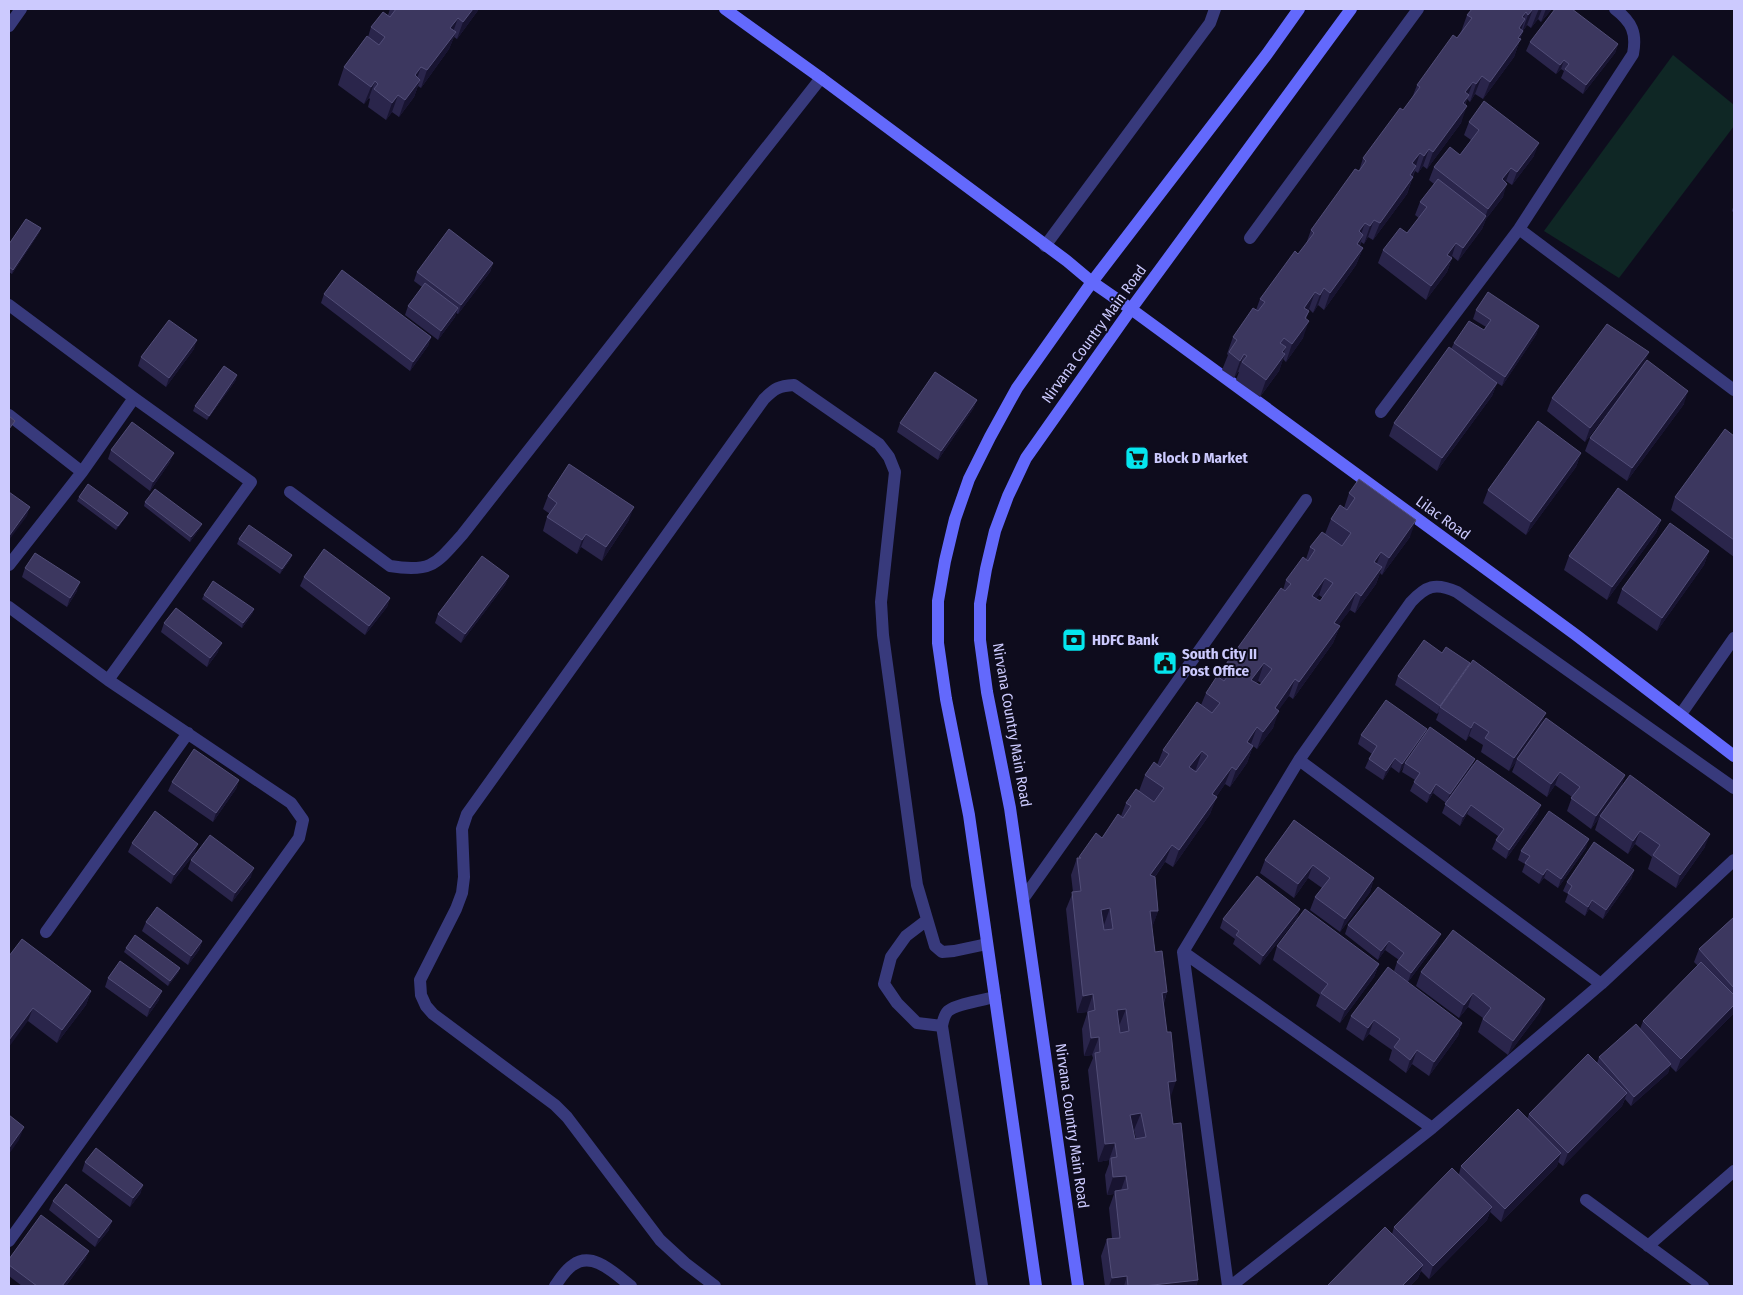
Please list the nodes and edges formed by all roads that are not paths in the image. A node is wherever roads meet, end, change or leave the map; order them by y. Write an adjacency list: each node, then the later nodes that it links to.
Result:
1 (21, 9): 8 (street)
2 (725, 9): 9 (street, Lilac Road)
3 (1215, 9): 12 (street)
4 (1299, 9): 13 (street, Nirvana Country Main Road)
5 (1351, 9): 15 (street, Nirvana Country Main Road)
6 (1418, 9): 11 (street)
7 (1615, 9): 10 (street)
8 (9, 26)
9 (821, 78): 12 (street, Lilac Road); 21 (street)
10 (1519, 229): 16 (street); 18 (street)
11 (1250, 238)
12 (1045, 246): 13 (street, Lilac Road)
13 (1092, 282): 15 (street, Lilac Road); 36 (street, Nirvana Country Main Road)
14 (9, 305): 17 (street)
15 (1132, 309): 27 (street, Lilac Road); 33 (street, Nirvana Country Main Road)
16 (1734, 390)
17 (134, 398): 20 (street); 26 (street)
18 (1381, 412)
19 (9, 415): 20 (street)
20 (82, 472): 23 (street)
21 (290, 492)
22 (1306, 500): 33 (street)
23 (9, 565)
24 (9, 607): 26 (street)
25 (1734, 638): 27 (street)
26 (108, 680): 28 (street)
27 (1681, 714): 29 (street, Lilac Road)
28 (188, 733): 35 (street); 44 (street)
29 (1734, 756)
30 (1299, 760): 31 (street); 37 (street); 38 (street)
31 (1734, 788)
32 (1734, 860): 38 (street)
33 (1023, 899): 51 (street, Nirvana Country Main Road)
34 (927, 920): 36 (street); 40 (street); 48 (street)
35 (46, 932)
36 (987, 944): 39 (street, Nirvana Country Main Road)
37 (1183, 952): 41 (street); 52 (street)
38 (1601, 984): 41 (street)
39 (995, 997): 40 (street); 50 (street, Nirvana Country Main Road)
40 (942, 1026): 49 (street)
41 (1432, 1128): 52 (street)
42 (1734, 1171): 45 (street)
43 (1586, 1200): 45 (street)
44 (9, 1241)
45 (1648, 1246): 53 (street)
46 (555, 1286): 47 (street)
47 (631, 1286)
48 (715, 1286)
49 (982, 1286)
50 (1036, 1286)
51 (1078, 1286)
52 (1229, 1286)
53 (1702, 1286)

